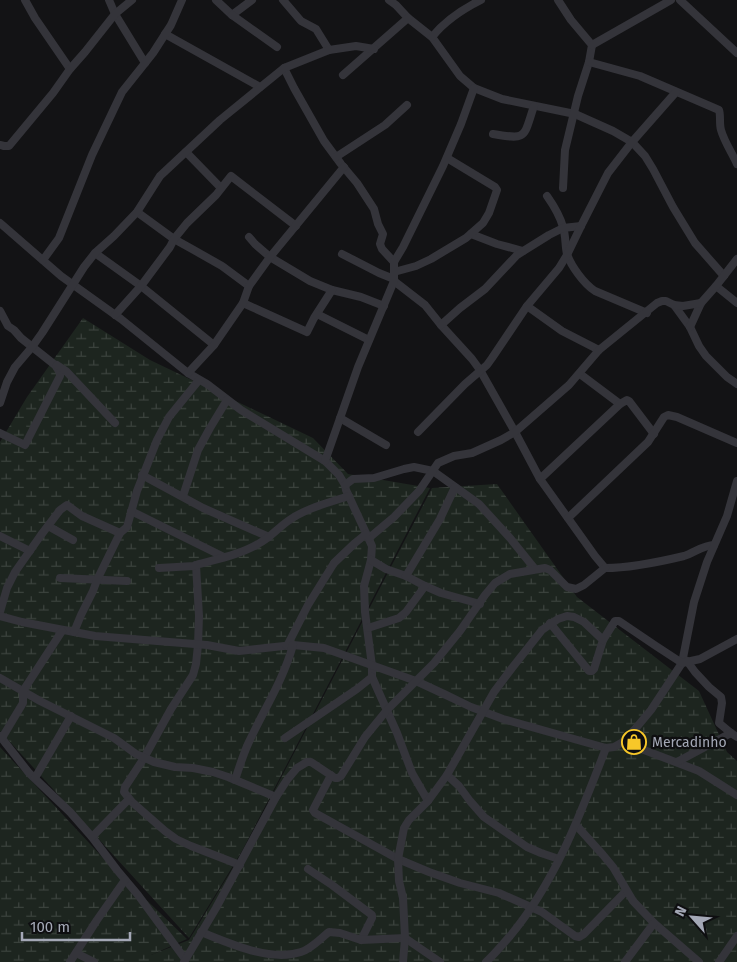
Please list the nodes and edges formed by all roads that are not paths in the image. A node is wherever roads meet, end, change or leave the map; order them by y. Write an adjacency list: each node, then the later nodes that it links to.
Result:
1 (25, 0): 27 (street)
2 (109, 0): 15 (street)
3 (132, 0): 15 (street)
4 (182, 0): 18 (street)
5 (216, 0): 16 (street)
6 (252, 0): 16 (street)
7 (283, 0): 23 (street)
8 (389, 0): 17 (street)
9 (481, 0): 19 (street)
10 (558, 0): 20 (street)
11 (651, 0): 14 (street)
12 (671, 0): 14 (street)
13 (680, 0): 24 (street)
14 (655, 8): 20 (street)
15 (115, 14): 26 (street); 27 (street)
16 (232, 15): 21 (street)
17 (408, 18): 19 (street); 22 (street)
18 (165, 34): 26 (street); 30 (street)
19 (432, 37): 31 (street)
20 (592, 45): 25 (street)
21 (277, 47)
22 (374, 49): 23 (street); 29 (street)
23 (329, 50): 28 (street)
24 (737, 52)
25 (589, 62): 32 (street); 35 (street)
26 (145, 63): 61 (street)
27 (70, 68): 38 (street)
28 (284, 68): 30 (street); 40 (street)
29 (343, 75)
30 (260, 87): 39 (street)
31 (474, 88): 34 (street); 41 (street)
32 (676, 92): 37 (street); 42 (street)
33 (407, 105): 40 (street)
34 (534, 106): 35 (street); 36 (street)
35 (575, 114): 37 (street); 45 (street)
36 (493, 134)
37 (632, 142): 50 (street); 63 (street)
38 (0, 145)
39 (186, 152): 44 (street); 47 (street)
40 (336, 156): 43 (street)
41 (447, 158): 52 (street); 62 (street)
42 (737, 164)
43 (344, 167): 49 (street); 62 (street)
44 (221, 188): 49 (street); 54 (street)
45 (563, 188)
46 (547, 196): 51 (street)
47 (137, 212): 54 (street); 56 (street)
48 (0, 223): 61 (street)
49 (296, 226): 59 (street)
50 (581, 226): 51 (street); 58 (street)
51 (564, 228): 55 (street); 58 (street)
52 (471, 234): 55 (street); 64 (street)
53 (249, 237): 59 (street)
54 (174, 239): 66 (street); 67 (street)
55 (523, 251): 80 (street)
56 (95, 253): 65 (street); 66 (street)
57 (342, 254): 64 (street)
58 (567, 255): 75 (street); 77 (street)
59 (270, 258): 67 (street); 69 (street)
60 (737, 259): 63 (street)
61 (43, 260): 65 (street)
62 (394, 262): 64 (street)
63 (724, 276): 68 (street)
64 (394, 277): 74 (street); 80 (street)
65 (72, 284): 79 (street); 84 (street)
66 (141, 286): 79 (street); 83 (street)
67 (249, 286): 70 (street)
68 (716, 286): 71 (street); 72 (street)
69 (332, 290): 74 (street); 78 (street)
70 (243, 303): 78 (street); 83 (street)
71 (701, 303): 73 (street); 81 (street)
72 (737, 303)
73 (674, 305): 77 (street); 81 (street)
74 (384, 306): 82 (street)
75 (527, 306): 85 (street); 86 (street)
76 (0, 311): 84 (street)
77 (647, 313): 85 (street)
78 (317, 314): 82 (street)
79 (115, 315): 87 (street)
80 (441, 325): 86 (street)
81 (690, 327): 93 (street)
82 (370, 340): 97 (street)
83 (214, 345): 87 (street)
84 (32, 347): 88 (street); 92 (street)
85 (599, 350): 89 (street)
86 (480, 370): 99 (street); 100 (street)
87 (188, 373): 91 (street)
88 (63, 374): 98 (street); 101 (street)
89 (580, 374): 96 (street); 100 (street)
90 (0, 378): 92 (street)
91 (199, 380): 94 (street); 107 (street)
92 (7, 382): 95 (street)
93 (737, 384)
94 (227, 400): 105 (street); 112 (street)
95 (0, 403)
96 (620, 404): 102 (street); 108 (street)
97 (340, 418): 104 (street); 105 (street)
98 (115, 423)
99 (418, 432)
100 (515, 432): 106 (street); 108 (street)
101 (0, 433)
102 (654, 434): 103 (street); 115 (street)
103 (737, 444)
104 (386, 446)
105 (325, 461): 110 (street)
106 (433, 471): 110 (street); 111 (street); 119 (street)
107 (142, 476): 112 (street); 114 (street)
108 (540, 479): 115 (street)
109 (737, 482): 122 (street)
110 (345, 484): 113 (street)
111 (456, 487): 129 (street); 130 (street)
112 (182, 496): 120 (street)
113 (349, 496): 119 (street); 120 (street)
114 (131, 511): 117 (street); 124 (street)
115 (568, 518): 128 (street)
116 (48, 526): 117 (street); 121 (street); 123 (street)
117 (120, 533): 132 (street)
118 (0, 536): 123 (street)
119 (368, 536): 125 (street); 144 (street)
120 (269, 537): 124 (street)
121 (73, 540)
122 (714, 545): 128 (street); 145 (street)
123 (30, 551): 136 (street)
124 (224, 557): 126 (street)
125 (371, 560): 130 (street); 138 (street)
126 (196, 565): 127 (street); 143 (street)
127 (159, 568)
128 (605, 568): 129 (street)
129 (535, 569): 135 (street)
130 (406, 576): 134 (street)
131 (60, 578): 132 (street)
132 (97, 580): 133 (street); 140 (street)
133 (127, 581)
134 (425, 586): 135 (street); 138 (street)
135 (480, 604): 149 (street)
136 (1, 617): 139 (street)
137 (550, 624): 142 (street); 142 (street); 152 (street)
138 (368, 628): 146 (street)
139 (62, 630): 140 (street); 150 (street)
140 (74, 632): 143 (street)
141 (737, 639): 145 (street)
142 (603, 640): 145 (street)
143 (198, 645): 144 (street); 159 (street)
144 (290, 646): 146 (street); 164 (street)
145 (685, 662): 154 (street); 157 (street)
146 (372, 666): 147 (street); 149 (street)
147 (372, 677): 151 (street); 156 (street)
148 (0, 678): 150 (street)
149 (416, 682): 151 (street); 152 (street)
150 (23, 691): 153 (street); 155 (street)
151 (387, 710): 161 (street); 168 (street)
152 (483, 712): 158 (street); 162 (street)
153 (71, 716): 159 (street); 163 (street)
154 (734, 735): 160 (street)
155 (1, 737): 163 (street)
156 (285, 738)
157 (623, 742): 158 (street); 160 (street)
158 (606, 748): 169 (street)
159 (144, 758): 164 (street); 167 (street)
160 (677, 762): 165 (street)
161 (331, 775): 166 (street); 171 (street)
162 (447, 775): 168 (street); 172 (street)
163 (35, 778): 170 (street)
164 (235, 780): 166 (street)
165 (737, 795)
166 (276, 797): 173 (street)
167 (128, 799): 170 (street); 173 (street)
168 (428, 801): 171 (street)
169 (576, 826): 172 (street); 176 (street)
170 (92, 837): 175 (street)
171 (398, 859): 177 (street); 181 (street)
172 (559, 860): 177 (street)
173 (240, 865): 179 (street)
174 (308, 869): 182 (street)
175 (125, 880): 183 (street); 185 (street)
176 (626, 891): 177 (street); 178 (street)
177 (532, 908): 190 (street)
178 (654, 923): 191 (street); 192 (street)
179 (201, 932): 184 (street); 185 (street)
180 (737, 936): 193 (street)
181 (405, 938): 182 (street); 188 (street); 189 (street)
182 (361, 940): 184 (street)
183 (76, 953): 186 (street); 187 (street)
184 (281, 959)
185 (185, 961)
186 (70, 962)
187 (94, 962)
188 (403, 962)
189 (440, 962)
190 (486, 962)
191 (625, 962)
192 (698, 962)
193 (720, 962)

